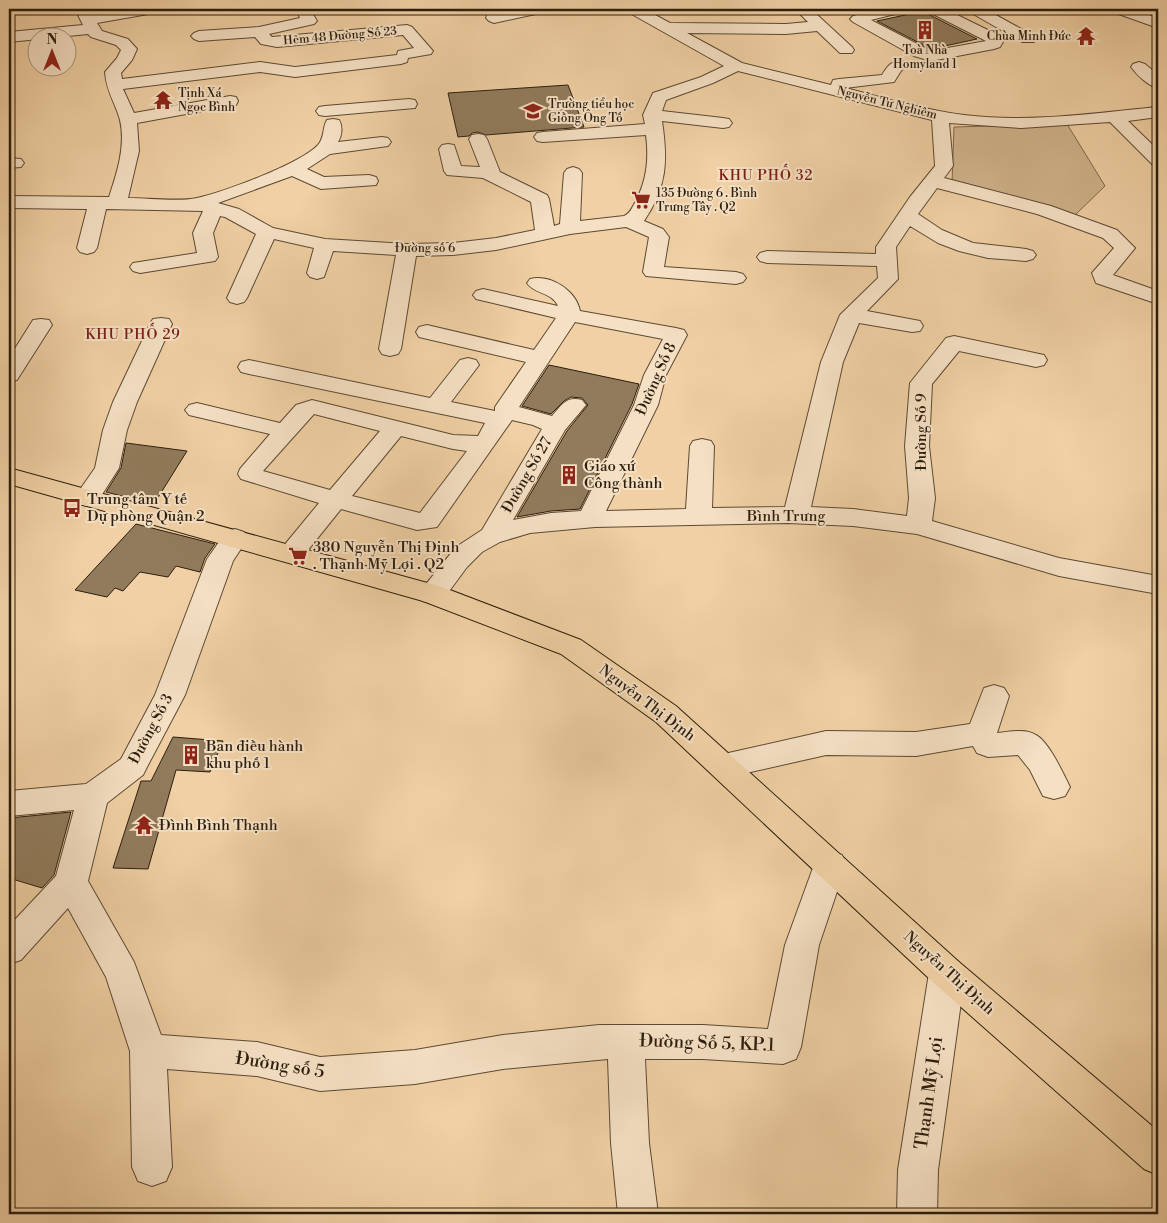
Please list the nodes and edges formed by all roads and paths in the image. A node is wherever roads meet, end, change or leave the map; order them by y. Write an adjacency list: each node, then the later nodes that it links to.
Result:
1 (154, 9): 12 (street)
2 (303, 9): 16 (street)
3 (496, 9): 4 (street)
4 (540, 9)
5 (633, 9): 14 (street, Nguyễn Tư Nghiêm)
6 (804, 9): 13 (street)
7 (894, 9): 8 (street)
8 (934, 9)
9 (974, 9): 18 (street)
10 (1118, 9): 11 (street)
11 (1156, 21)
12 (89, 23): 15 (street); 19 (street); 26 (street)
13 (819, 26): 14 (street); 21 (street)
14 (666, 28): 23 (street, Nguyễn Tư Nghiêm)
15 (78, 32)
16 (259, 32): 17 (street); 28 (street, Hẻm 48 Đường Số 23)
17 (199, 36)
18 (1028, 39)
19 (12, 44): 20 (street)
20 (28, 45)
21 (846, 50)
22 (899, 65): 27 (street)
23 (736, 66): 27 (street, Nguyễn Tư Nghiêm); 35 (street)
24 (1139, 67): 25 (street)
25 (1158, 83)
26 (113, 85): 28 (street); 34 (street)
27 (817, 86): 32 (street, Nguyễn Tư Nghiêm)
28 (325, 100): 30 (street); 40 (street)
29 (230, 101): 34 (street)
30 (409, 104)
31 (1158, 112): 33 (street, Nguyễn Tư Nghiêm)
32 (940, 117): 33 (street, Nguyễn Tư Nghiêm); 47 (street)
33 (1114, 117): 42 (street)
34 (128, 119): 49 (street)
35 (653, 122): 36 (street); 37 (street); 52 (street)
36 (723, 123)
37 (543, 137)
38 (478, 139): 45 (street)
39 (382, 142): 40 (street)
40 (323, 149): 43 (street)
41 (448, 149): 45 (street)
42 (1158, 160)
43 (294, 170): 46 (street); 50 (street)
44 (573, 174): 53 (street)
45 (492, 176): 55 (street)
46 (369, 181)
47 (932, 181): 51 (street); 68 (street)
48 (9, 202): 49 (street, Đường số 6)
49 (108, 202): 50 (street, Đường số 6); 57 (street)
50 (206, 206): 54 (street, Đường số 6); 62 (street)
51 (907, 216): 59 (street); 61 (street)
52 (628, 221): 53 (street, Đường số 6); 64 (street)
53 (570, 228): 55 (street, Đường số 6)
54 (268, 232): 56 (street, Đường số 6); 67 (street)
55 (545, 232): 58 (street, Đường số 6)
56 (325, 245): 58 (street, Đường số 6); 63 (street)
57 (87, 248)
58 (407, 250): 75 (street)
59 (1026, 255)
60 (768, 257): 61 (street)
61 (887, 260): 70 (street)
62 (140, 267)
63 (317, 273)
64 (736, 278)
65 (537, 283): 69 (street)
66 (483, 295): 69 (street)
67 (237, 298)
68 (1158, 298)
69 (569, 315): 76 (street); 95 (street, Đường Số 8)
70 (851, 315): 73 (street); 93 (street)
71 (161, 324): 91 (street)
72 (41, 325): 80 (street)
73 (912, 326)
74 (427, 332): 76 (street)
75 (390, 349)
76 (540, 358): 84 (street)
77 (1036, 360): 96 (street, Đường Số 9)
78 (468, 365): 81 (street)
79 (249, 367): 81 (street, Đường Số 27)
80 (9, 375)
81 (436, 406): 84 (street, Đường Số 27)
82 (574, 406): 85 (street)
83 (197, 410): 87 (street)
84 (504, 414): 85 (street, Đường Số 27); 88 (street)
85 (555, 427): 97 (street, Đường Số 27)
86 (395, 428): 87 (street); 88 (street); 92 (street)
87 (286, 431): 92 (street)
88 (486, 441): 92 (street)
89 (702, 446): 94 (street)
90 (9, 476): 91 (main road, Nguyễn Thị Định)
91 (87, 498): 98 (main road, Nguyễn Thị Định)
92 (337, 499): 99 (street)
93 (796, 514): 94 (street, Bình Trưng); 96 (street, Bình Trưng)
94 (699, 517): 95 (street, Bình Trưng)
95 (589, 520): 97 (street, Bình Trưng)
96 (919, 526): 100 (street, Bình Trưng)
97 (492, 535): 101 (street, Bình Trưng)
98 (235, 538): 99 (main road, Nguyễn Thị Định); 106 (street, Đường Số 3)
99 (291, 554): 101 (main road, Nguyễn Thị Định)
100 (1158, 585)
101 (432, 594): 104 (main road, Nguyễn Thị Định)
102 (994, 696): 103 (street)
103 (982, 733): 104 (street); 105 (street)
104 (724, 766): 108 (main road, Nguyễn Thị Định)
105 (1054, 787)
106 (93, 796): 107 (street); 109 (street)
107 (9, 803)
108 (830, 866): 111 (main road, Nguyễn Thị Định); 112 (street, Đường Số 5, KP.1)
109 (71, 882): 110 (street); 113 (street)
110 (9, 949)
111 (947, 973): 114 (main road, Nguyễn Thị Định); 117 (street, Thạnh Mỹ Lợi)
112 (626, 1041): 113 (street, Đường số 5); 116 (street)
113 (148, 1051): 115 (street)
114 (1158, 1156)
115 (152, 1167)
116 (638, 1214)
117 (917, 1214)

